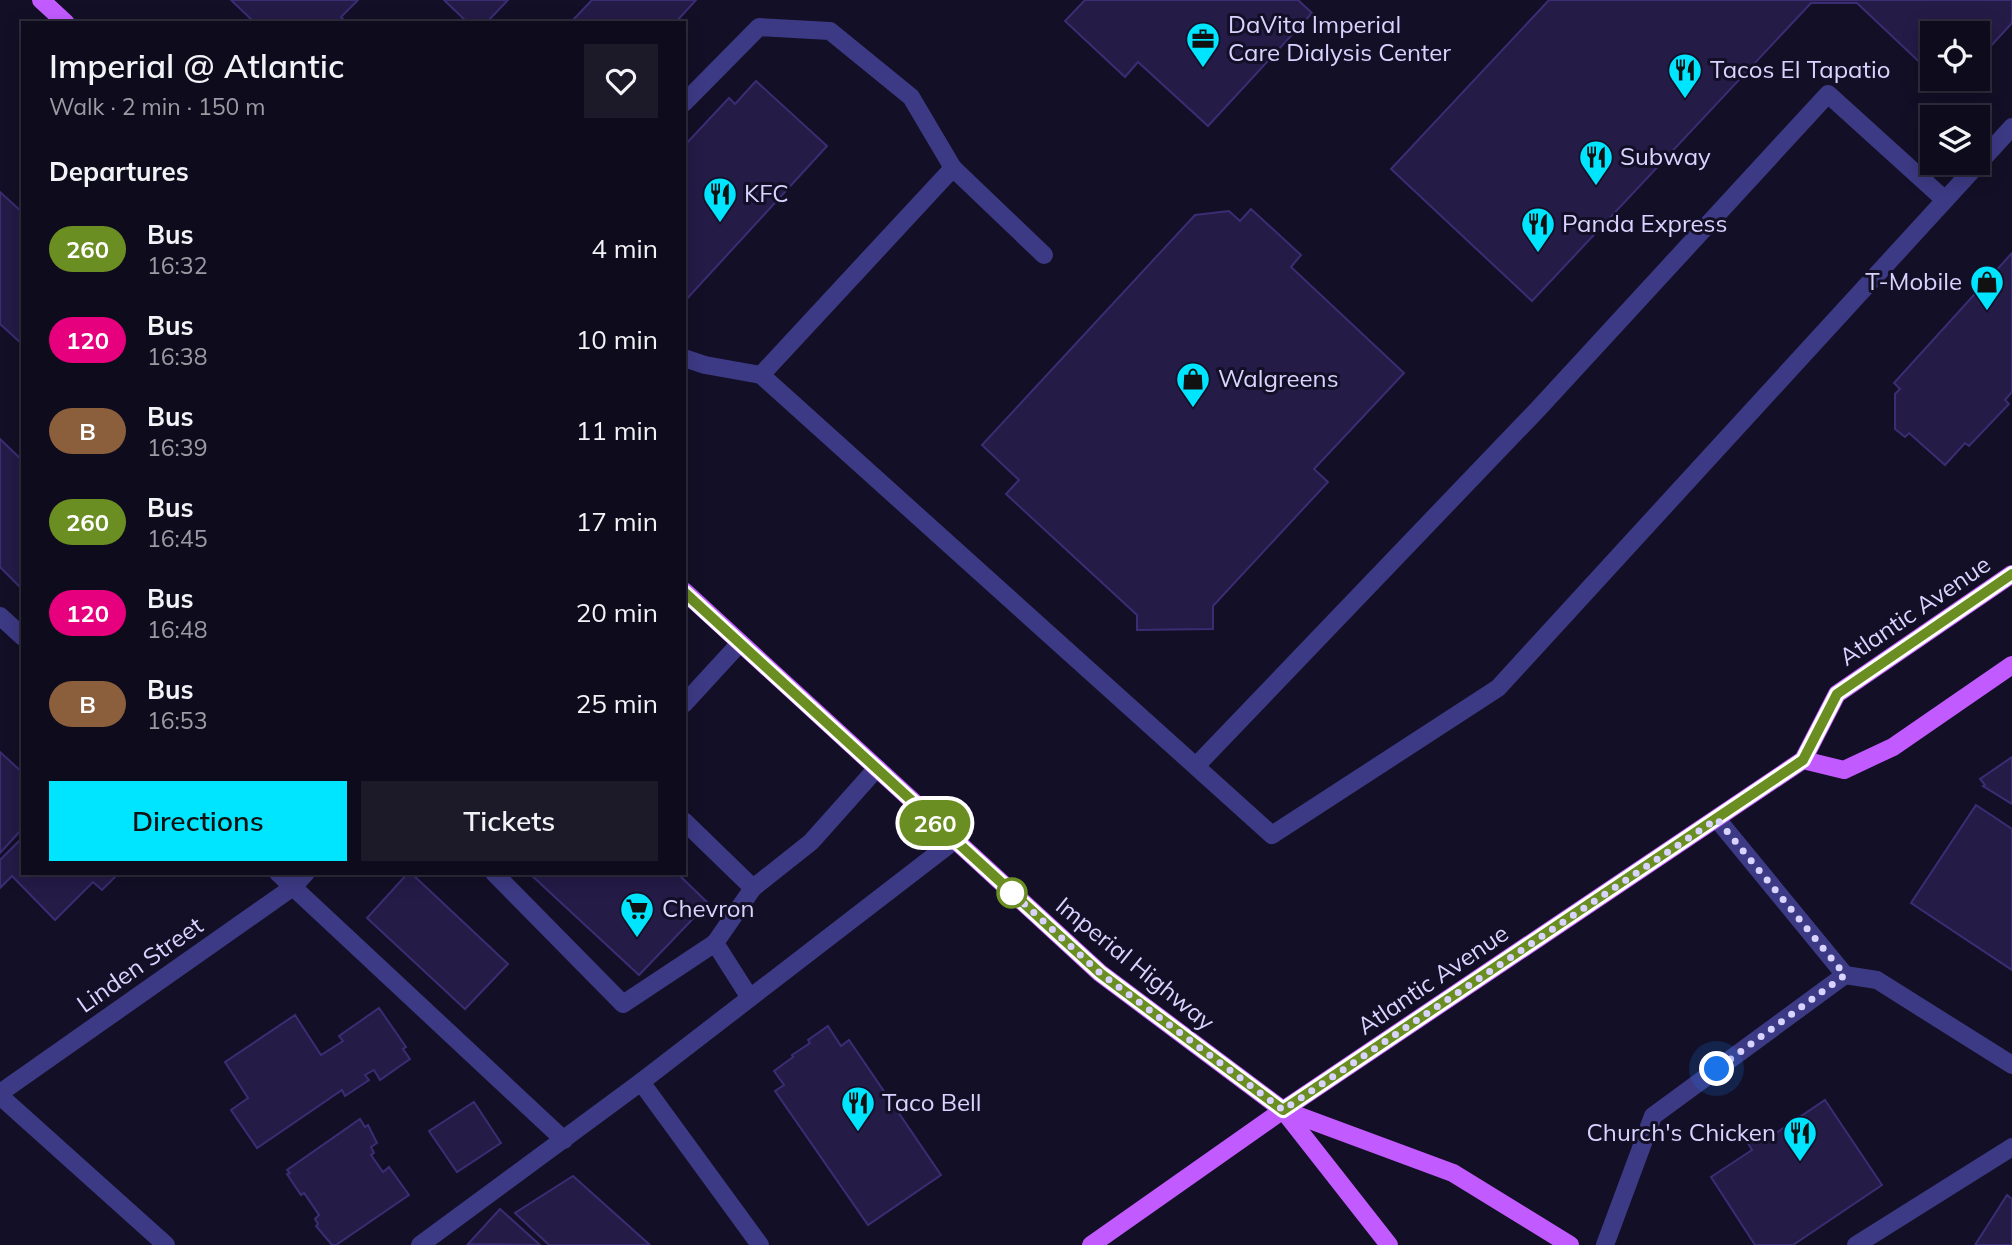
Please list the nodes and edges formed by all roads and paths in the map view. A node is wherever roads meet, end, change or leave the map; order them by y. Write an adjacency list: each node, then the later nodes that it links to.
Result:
1 (41, 0): 2 (main road)
2 (64, 21)
3 (686, 101): 5 (street)
4 (2012, 127): 6 (street)
5 (953, 168): 7 (street); 9 (street)
6 (1945, 200): 18 (street); 18 (street)
7 (1044, 255)
8 (686, 359): 9 (street)
9 (761, 375): 18 (street)
10 (2012, 574): 17 (main road, Atlantic Avenue)
11 (686, 594): 14 (main road, Imperial Highway)
12 (0, 616): 13 (street)
13 (21, 635)
14 (740, 643): 16 (street); 19 (main road, Imperial Highway)
15 (2012, 665): 17 (main road)
16 (686, 702)
17 (1803, 760): 20 (main road, Atlantic Avenue)
18 (1196, 766)
19 (877, 768): 22 (main road, Imperial Highway); 27 (street)
20 (1717, 819): 29 (street); 34 (main road, Atlantic Avenue)
21 (686, 823): 27 (street)
22 (955, 840): 30 (street); 34 (main road, Imperial Highway)
23 (280, 875): 26 (street)
24 (304, 875): 26 (street, Linden Street)
25 (496, 875): 28 (street)
26 (293, 887): 33 (street, Linden Street); 35 (street)
27 (753, 887): 28 (street)
28 (715, 943): 30 (street)
29 (1845, 975): 31 (street); 43 (street)
30 (750, 998): 32 (street)
31 (2012, 1065)
32 (641, 1082): 35 (street); 39 (street)
33 (0, 1095): 37 (street)
34 (1283, 1110): 40 (main road, Atlantic Avenue); 41 (main road, Imperial Highway); 42 (main road, Imperial Highway)
35 (564, 1140): 38 (street)
36 (2012, 1147): 44 (street)
37 (166, 1245)
38 (421, 1245)
39 (760, 1245)
40 (1091, 1245)
41 (1390, 1245)
42 (1570, 1245)
43 (1605, 1245)
44 (1856, 1245)

